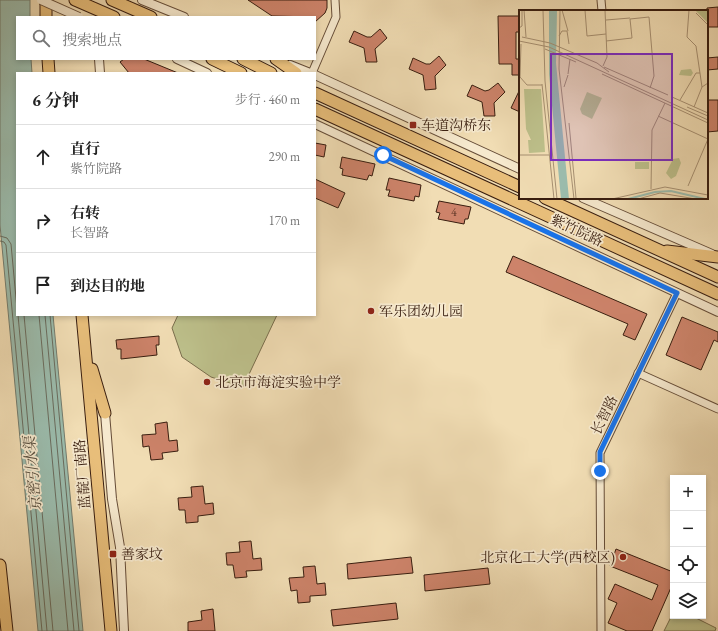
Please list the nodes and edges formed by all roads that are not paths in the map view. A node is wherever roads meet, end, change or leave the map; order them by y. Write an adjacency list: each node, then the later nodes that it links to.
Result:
1 (41, 0): 10 (street, bridge)
2 (46, 0): 9 (highway)
3 (75, 0): 11 (highway)
4 (112, 0): 12 (highway)
5 (142, 0): 13 (street)
6 (335, 0): 30 (street)
7 (601, 0): 8 (street)
8 (602, 10)
9 (46, 16)
10 (77, 16)
11 (112, 16)
12 (149, 16)
13 (182, 16)
14 (48, 60): 22 (highway)
15 (99, 60): 23 (street)
16 (102, 60): 24 (street)
17 (179, 60): 25 (street)
18 (214, 60): 26 (highway)
19 (244, 60): 27 (highway)
20 (278, 60): 28 (highway)
21 (279, 60): 29 (street)
22 (48, 72)
23 (100, 72)
24 (103, 72)
25 (205, 72)
26 (239, 72)
27 (268, 72)
28 (295, 72)
29 (309, 72)
30 (311, 72)
31 (316, 75): 37 (street)
32 (316, 87): 34 (highway)
33 (316, 93): 34 (highway)
34 (347, 108): 38 (highway)
35 (316, 109): 45 (highway, 紫竹院路)
36 (316, 124): 44 (street, 紫竹院路)
37 (519, 169)
38 (519, 187)
39 (547, 199): 41 (highway, 紫竹院路)
40 (593, 200): 42 (street)
41 (656, 249): 42 (highway); 43 (highway, 紫竹院路)
42 (718, 257)
43 (718, 277)
44 (677, 293): 46 (street, 紫竹院路); 49 (street, 长智路)
45 (718, 294)
46 (718, 312)
47 (82, 316): 48 (highway, 蓝靛厂南路)
48 (86, 347): 51 (highway); 54 (highway, 蓝靛厂南路)
49 (638, 373): 50 (street); 56 (street, 长智路)
50 (718, 409)
51 (105, 413): 55 (street, 蓝靛厂南路)
52 (0, 565): 53 (highway)
53 (7, 631)
54 (111, 631)
55 (124, 631)
56 (601, 631)

